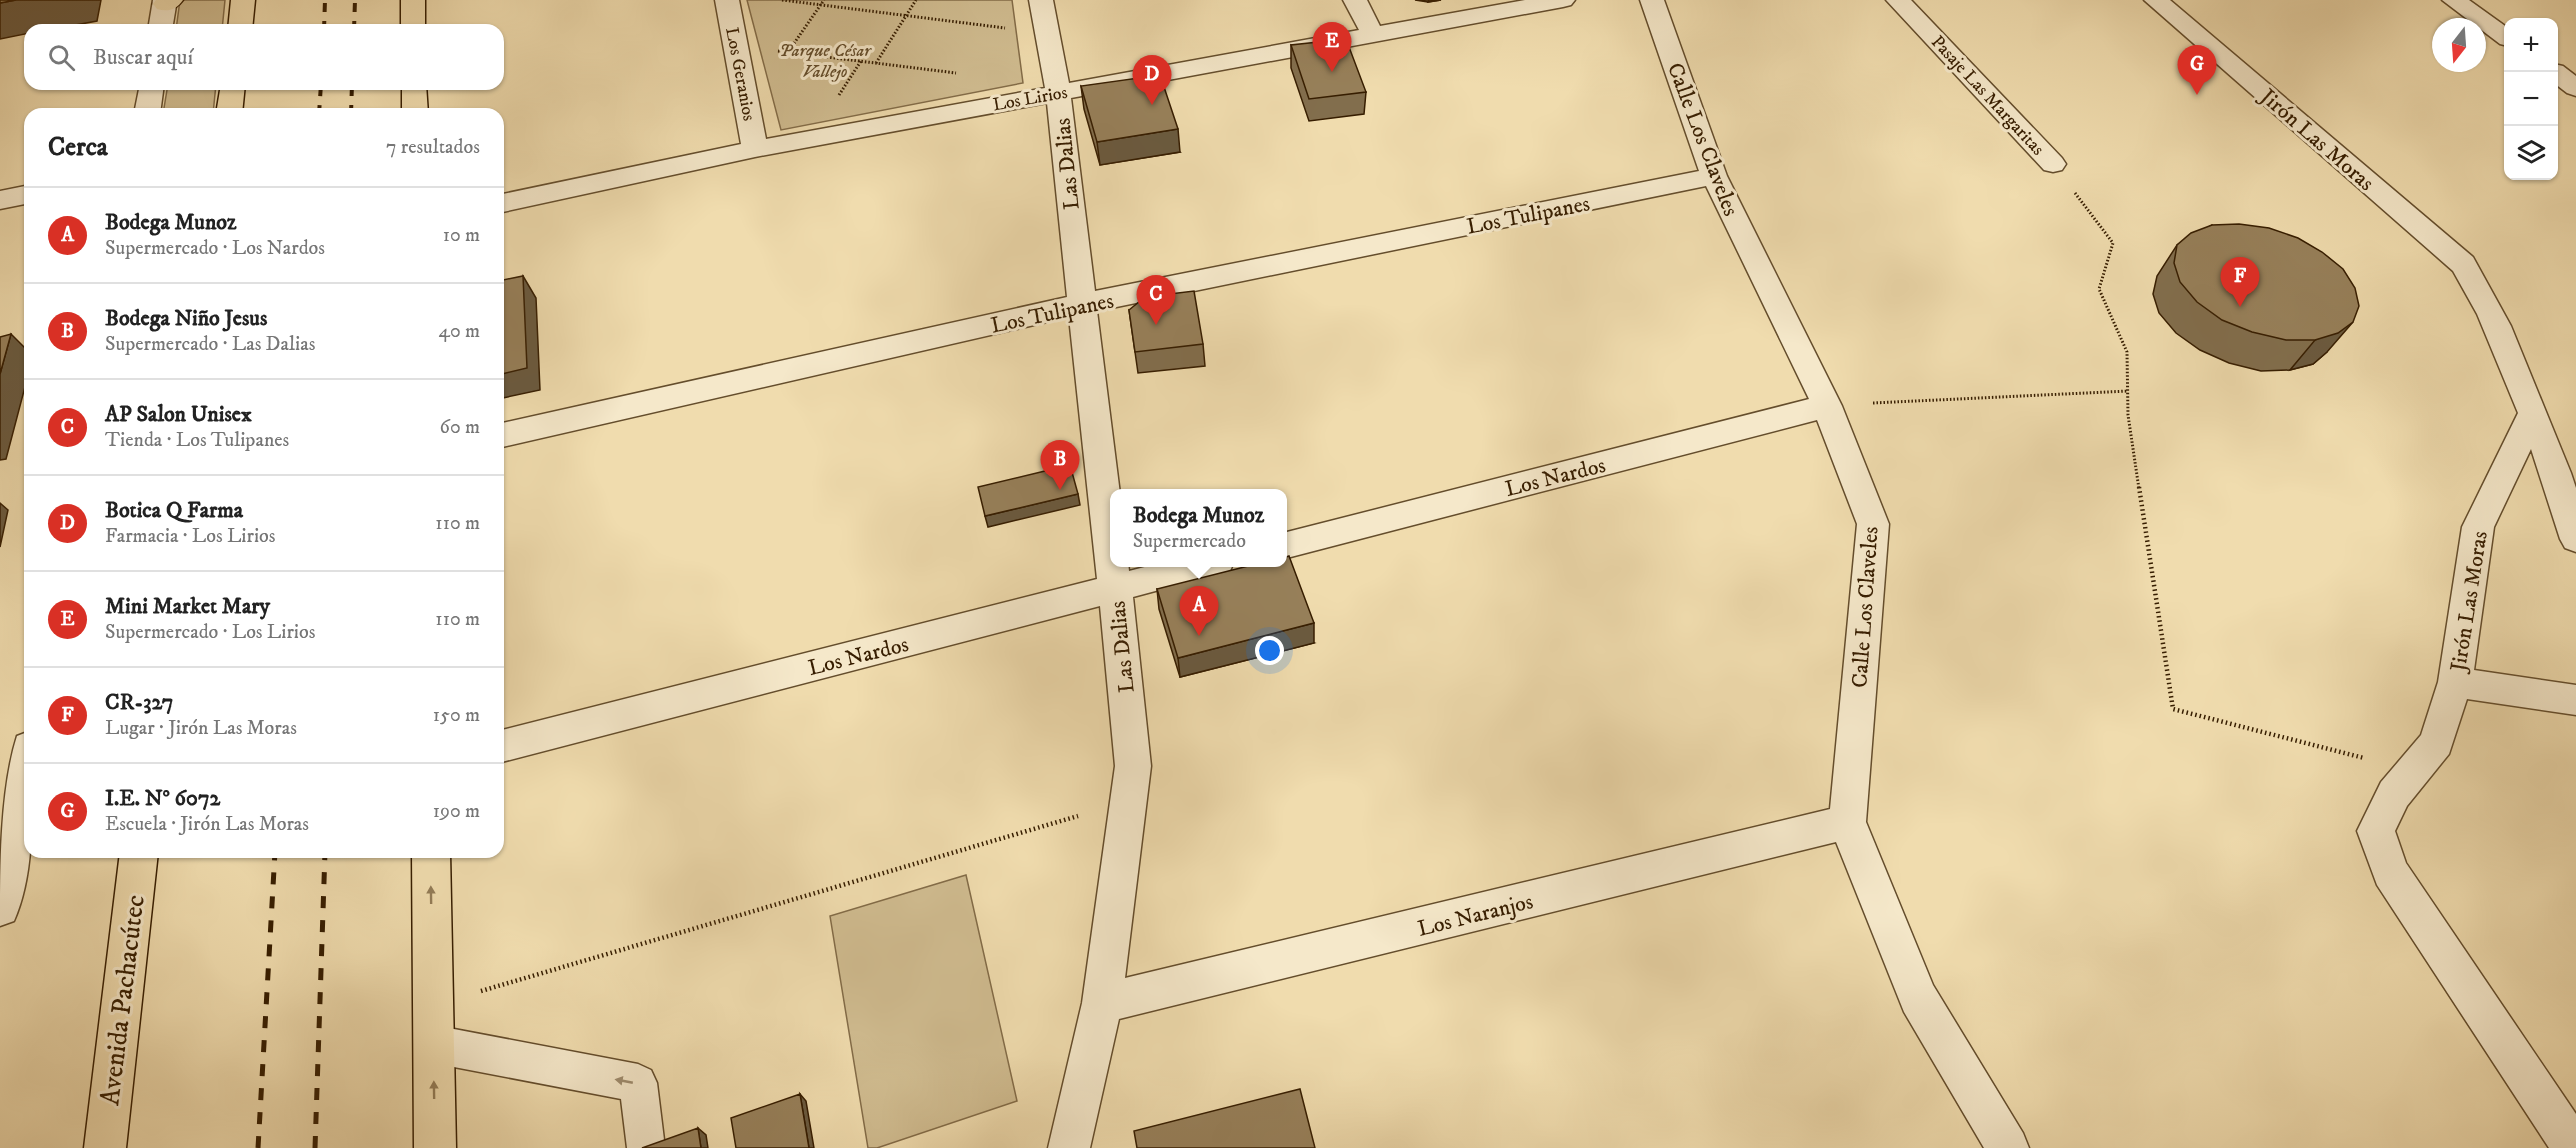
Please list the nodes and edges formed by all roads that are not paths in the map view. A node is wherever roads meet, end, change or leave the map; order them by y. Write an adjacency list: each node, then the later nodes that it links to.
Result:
1 (243, 0): 13 (main road)
2 (413, 0): 14 (main road)
3 (727, 0): 26 (street, Los Geranios)
4 (1041, 0): 22 (street, Las Dalias)
5 (1355, 0): 15 (street)
6 (1563, 0): 15 (street, Los Lirios)
7 (1652, 0): 28 (street, Calle Los Claveles)
8 (1898, 0): 27 (street, Pasaje Las Margaritas)
9 (2156, 0): 34 (street, Jirón Las Moras)
10 (2454, 0): 16 (street)
11 (167, 1): 12 (street)
12 (161, 24)
13 (241, 24)
14 (413, 24)
15 (1373, 35): 22 (street, Los Lirios)
16 (2504, 36)
17 (2558, 75): 18 (street)
18 (2576, 88)
19 (151, 90): 23 (street)
20 (232, 90): 24 (main road)
21 (414, 90): 25 (main road)
22 (1058, 93): 26 (street, Los Lirios); 32 (street, Las Dalias)
23 (148, 108)
24 (230, 108)
25 (415, 108)
26 (755, 149): 31 (street, Los Lirios)
27 (2053, 164)
28 (1714, 177): 32 (street, Los Tulipanes); 33 (street, Calle Los Claveles)
29 (24, 195): 30 (street)
30 (0, 200)
31 (504, 203)
32 (1082, 304): 35 (street, Los Tulipanes); 39 (street, Las Dalias)
33 (1827, 406): 38 (street, Los Nardos); 48 (street, Calle Los Claveles)
34 (2533, 412): 36 (street); 43 (street, Jirón Las Moras)
35 (504, 435)
36 (2569, 491): 37 (street)
37 (2576, 539)
38 (1287, 545)
39 (1110, 546)
40 (1112, 567): 42 (street, Las Dalias)
41 (1199, 567): 42 (street, Los Nardos)
42 (1115, 589): 45 (street, Los Nardos); 52 (street, Las Dalias)
43 (2455, 682): 44 (street); 59 (street, Jirón Las Moras)
44 (2576, 700)
45 (504, 745)
46 (24, 765): 47 (street)
47 (10, 806): 51 (street)
48 (1847, 822): 52 (street, Los Naranjos); 58 (street, Calle Los Claveles)
49 (138, 858): 54 (main road, Avenida Pachacútec)
50 (431, 858): 53 (main road, one-way to 50)
51 (0, 908)
52 (1102, 1003): 57 (street, Las Dalias)
53 (433, 1044): 55 (main road, one-way to 53); 56 (lane, one-way to 53)
54 (105, 1148)
55 (435, 1148)
56 (646, 1148)
57 (1069, 1148)
58 (2008, 1148)
59 (2574, 1148)

